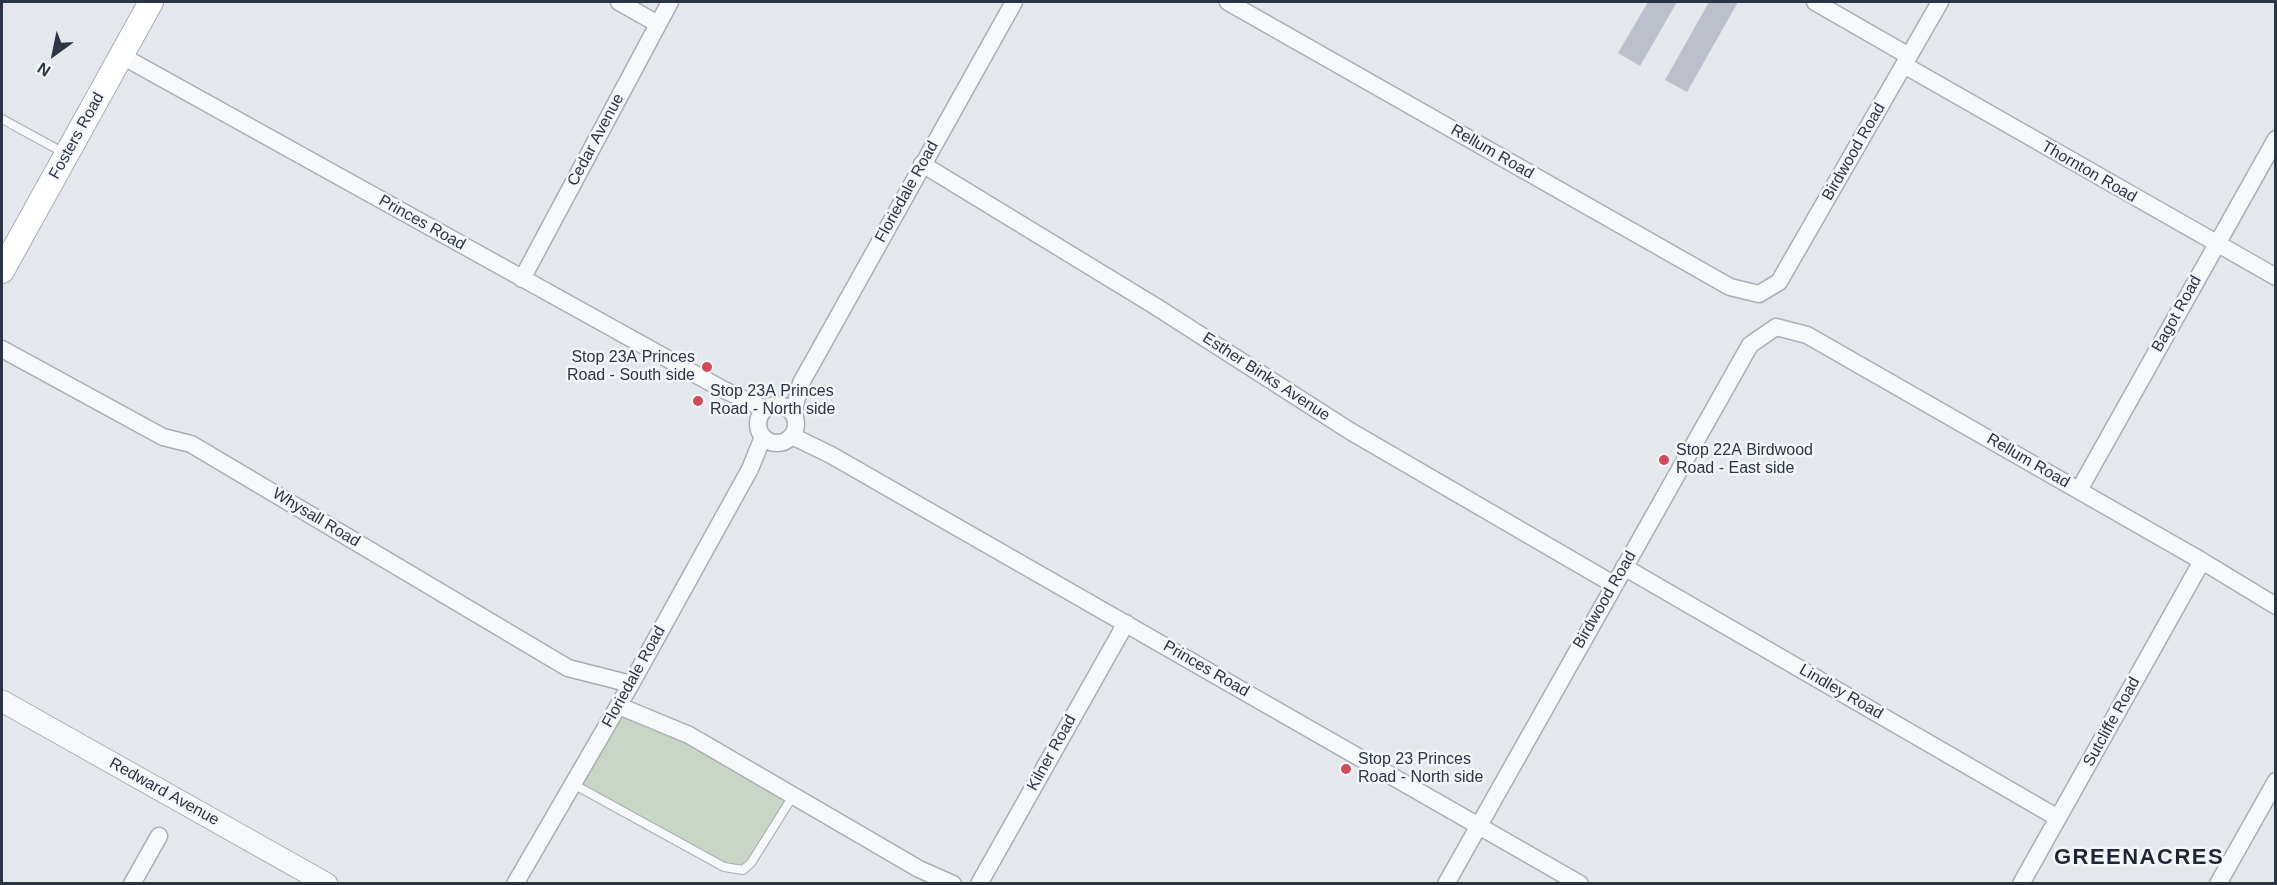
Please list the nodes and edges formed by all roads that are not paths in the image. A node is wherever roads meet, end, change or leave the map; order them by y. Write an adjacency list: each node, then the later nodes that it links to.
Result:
1 (151, 2): 9 (main road, Fosters Road)
2 (618, 2): 8 (street)
3 (670, 2): 8 (street, Cedar Avenue)
4 (1014, 2): 14 (street, Floriedale Road)
5 (1228, 2): 19 (street, Rellum Road)
6 (1815, 2): 10 (street, Thornton Road)
7 (1940, 2): 10 (street, Birdwood Road)
8 (658, 24): 18 (street, Cedar Avenue)
9 (122, 56): 13 (main road, Fosters Road); 18 (street, Princes Road)
10 (1906, 61): 15 (street, Thornton Road); 19 (street, Birdwood Road)
11 (2, 119): 13 (lane)
12 (2276, 138): 15 (street, Bagot Road)
13 (67, 154): 16 (main road, Fosters Road)
14 (922, 164): 22 (street, Floriedale Road); 29 (street, Esther Binks Avenue)
15 (2216, 245): 17 (street, Thornton Road); 26 (street, Bagot Road)
16 (2, 271)
17 (2276, 277)
18 (522, 279): 23 (street, Princes Road)
19 (1759, 294)
20 (1776, 327): 26 (street, Rellum Road); 28 (street, Birdwood Road)
21 (2, 349): 32 (street, Whysall Road)
22 (801, 383): 24 (street, Floriedale Road); 25 (street, Floriedale Road)
23 (722, 389): 24 (street, Princes Road); 25 (street, Princes Road)
24 (771, 406): 25 (street); 25 (street, Princes Road)
25 (780, 430): 31 (street, Princes Road); 32 (street, Floriedale Road)
26 (2079, 490): 27 (street, Rellum Road)
27 (2202, 561): 30 (street, Rellum Road); 38 (street, Sutcliffe Road)
28 (1624, 567): 29 (street, Birdwood Road); 38 (street, Lindley Road)
29 (1613, 584): 39 (street, Birdwood Road)
30 (2276, 606)
31 (1126, 623): 39 (street, Princes Road); 45 (street, Kilner Road)
32 (631, 684): 34 (street, Floriedale Road)
33 (2, 702): 42 (street, Redward Avenue)
34 (619, 706): 35 (street, Floriedale Road); 37 (street)
35 (573, 784): 37 (lane); 43 (street, Floriedale Road)
36 (2274, 787): 49 (street)
37 (793, 796): 44 (street)
38 (2058, 818): 48 (street, Sutcliffe Road)
39 (1479, 825): 46 (street, Birdwood Road); 47 (street, Princes Road)
40 (159, 836): 41 (street)
41 (132, 884)
42 (327, 884)
43 (515, 884)
44 (953, 884)
45 (979, 884)
46 (1446, 884)
47 (1580, 884)
48 (2021, 884)
49 (2218, 884)

